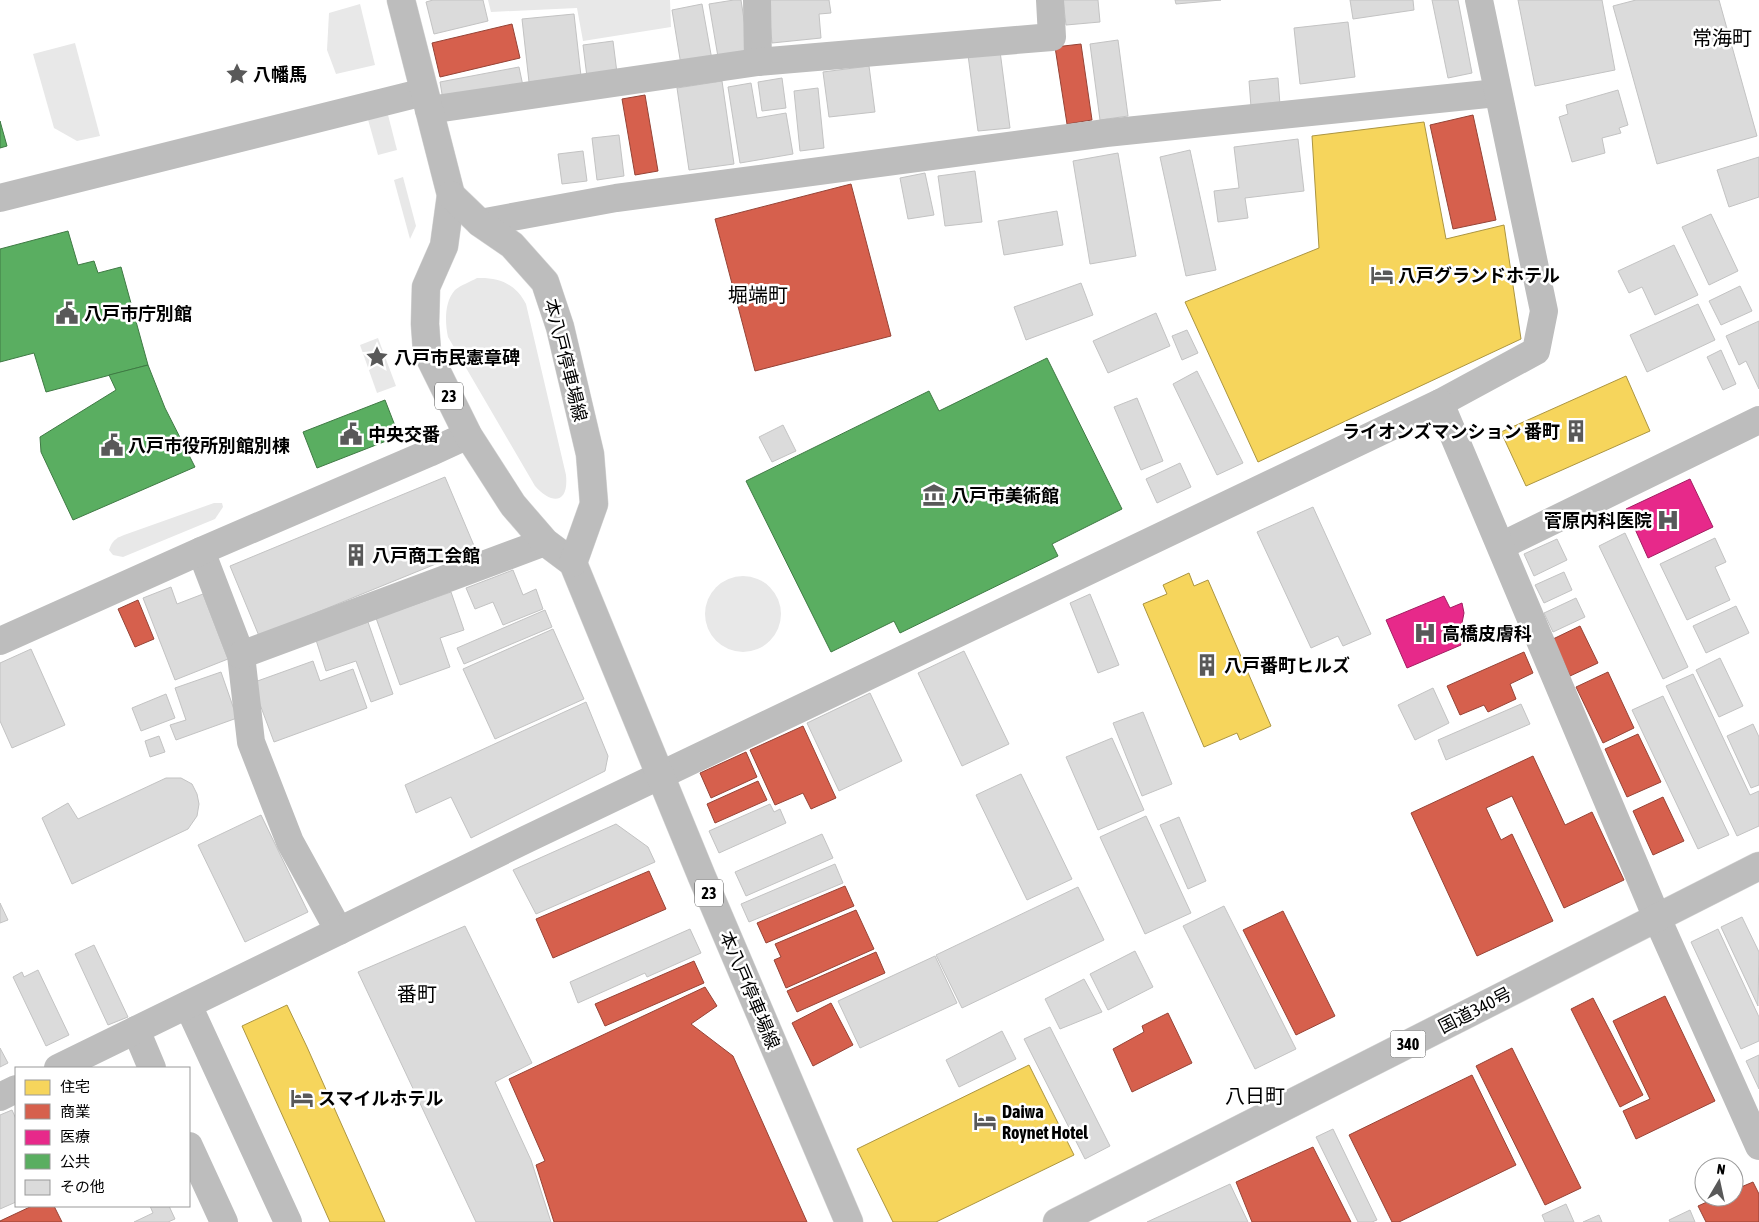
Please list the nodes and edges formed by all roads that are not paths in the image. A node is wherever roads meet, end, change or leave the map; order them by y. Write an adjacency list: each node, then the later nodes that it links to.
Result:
1 (401, 0): 7 (main road, 23)
2 (757, 0): 5 (main road)
3 (1050, 0): 5 (main road)
4 (1479, 0): 6 (main road)
5 (758, 62): 7 (main road)
6 (1497, 93): 10 (main road); 11 (main road)
7 (426, 101): 8 (main road, 23); 9 (main road)
8 (451, 196): 10 (main road, 本八戸停車場線); 13 (main road, 23)
9 (0, 198)
10 (480, 223): 17 (main road, 本八戸停車場線)
11 (1440, 403): 15 (main road); 20 (main road)
12 (1759, 420): 15 (main road)
13 (468, 434): 14 (main road, 23); 16 (main road)
14 (545, 542): 17 (main road, 23); 19 (main road)
15 (1501, 546): 22 (main road)
16 (201, 551): 18 (main road); 19 (main road)
17 (573, 563): 20 (main road, 本八戸停車場線 / 23)
18 (0, 641)
19 (241, 655): 23 (main road)
20 (662, 775): 23 (main road); 35 (main road, 本八戸停車場線 / 23)
21 (1759, 866): 22 (main road, 国道340号 / 340)
22 (1656, 918): 31 (main road); 36 (main road, 国道340号 / 340)
23 (339, 931): 24 (main road)
24 (188, 1005): 25 (main road); 34 (main road)
25 (127, 1035): 26 (main road); 27 (main road); 28 (main road)
26 (60, 1067)
27 (131, 1067)
28 (151, 1067)
29 (15, 1090): 30 (main road)
30 (0, 1097)
31 (1759, 1146)
32 (190, 1148): 33 (main road)
33 (224, 1222)
34 (288, 1222)
35 (848, 1222)
36 (1058, 1222)

